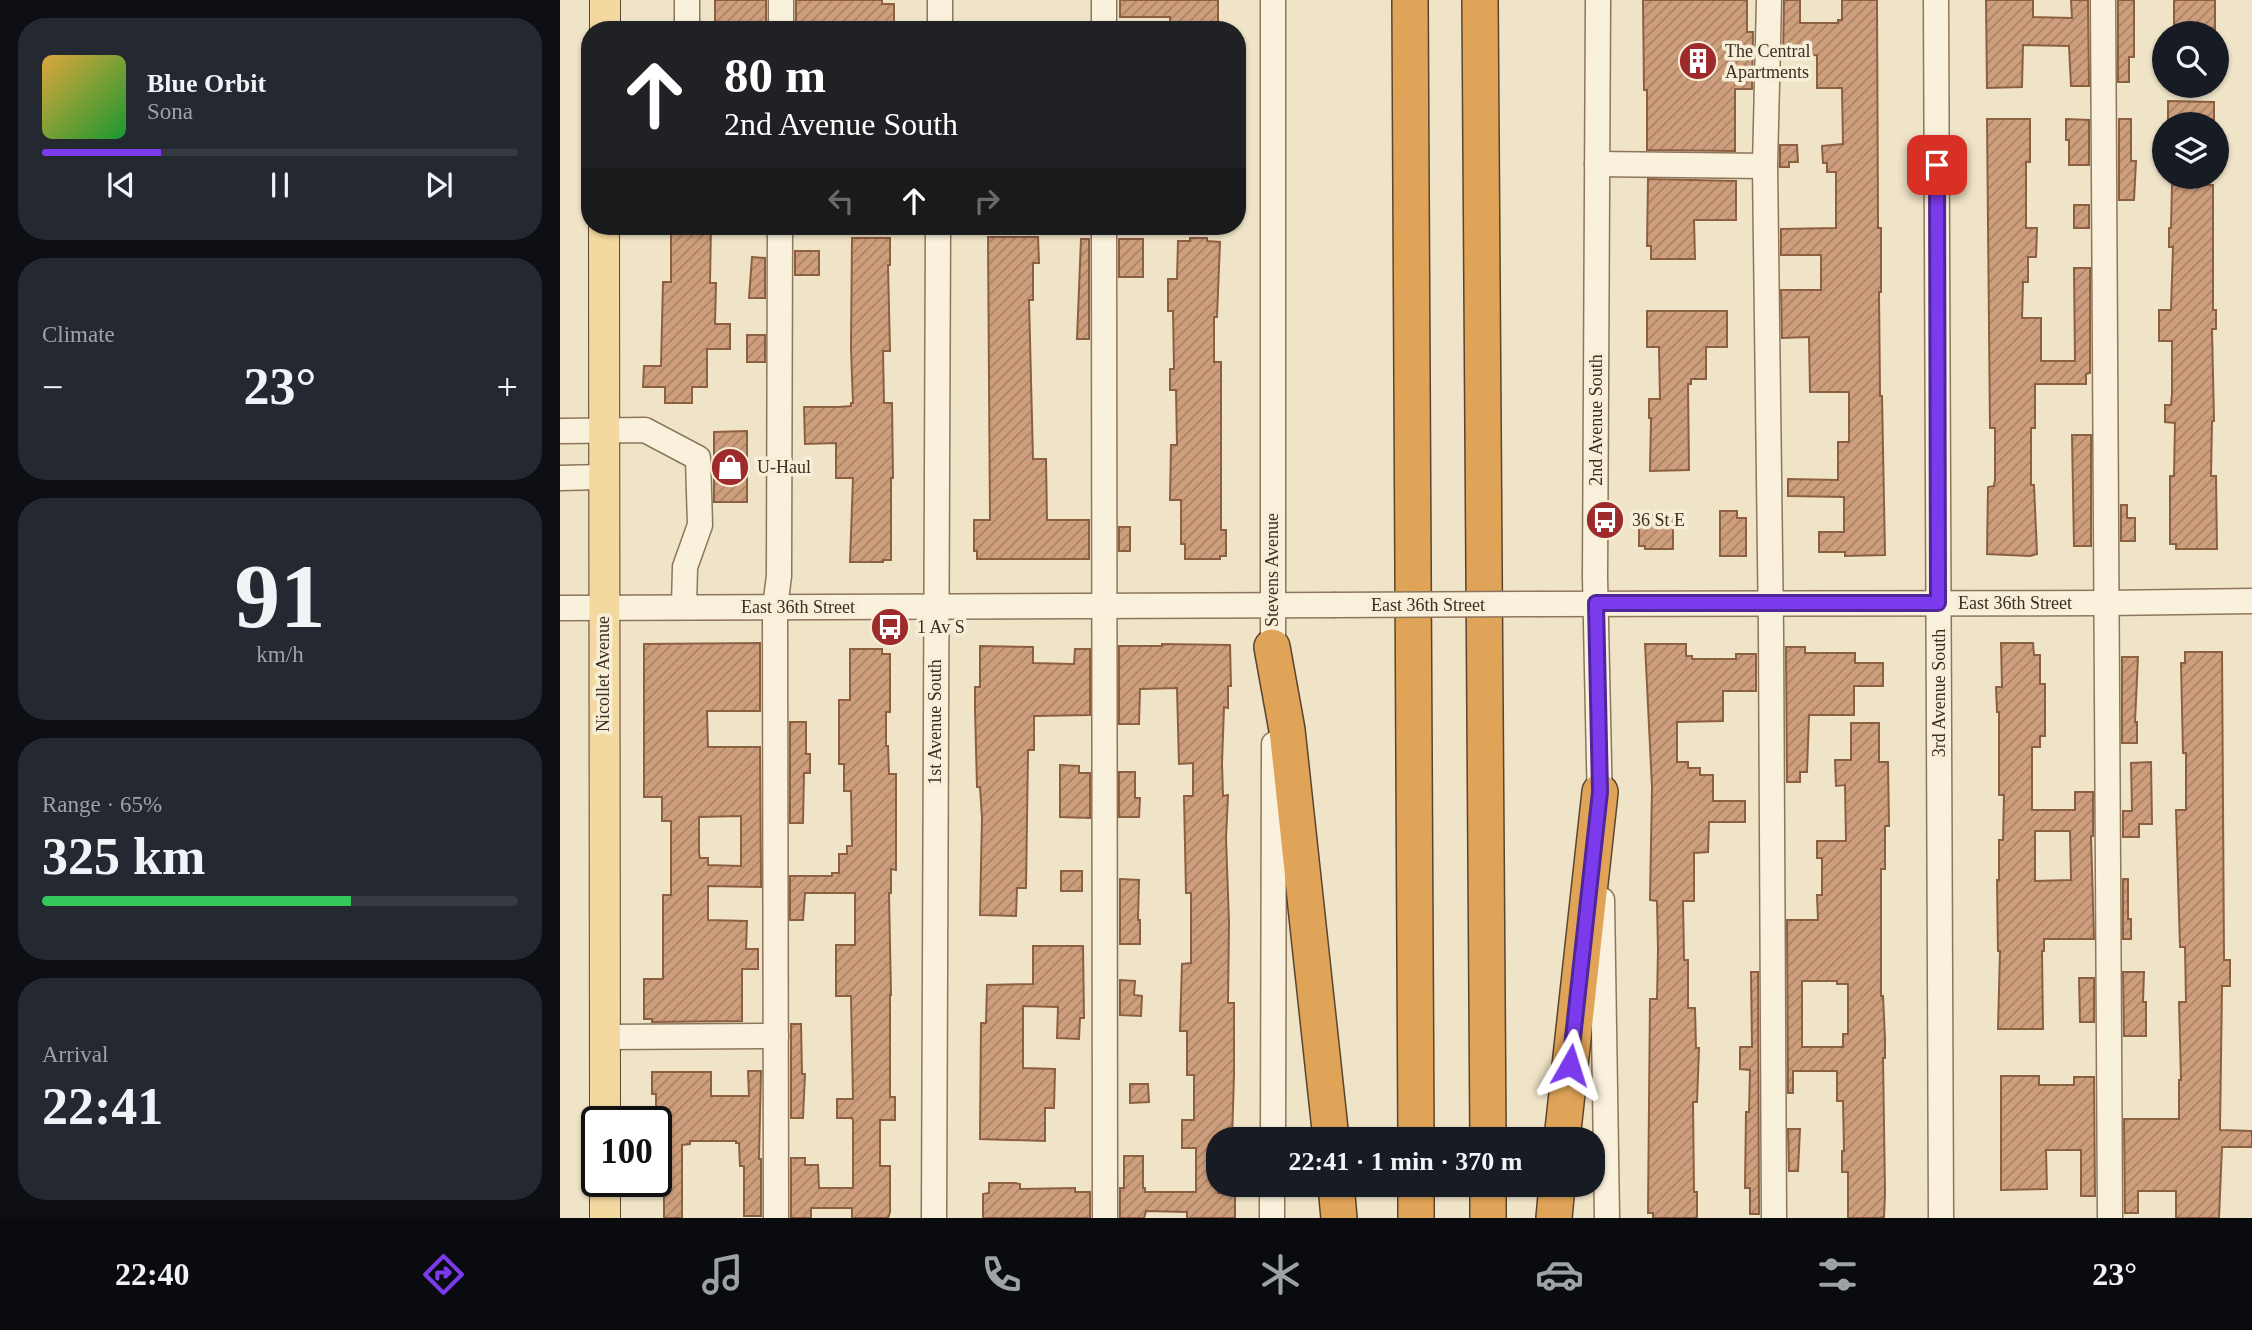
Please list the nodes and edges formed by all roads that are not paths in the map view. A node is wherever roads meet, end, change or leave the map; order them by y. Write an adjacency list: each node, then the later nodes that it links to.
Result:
1 (605, 0): 13 (main road)
2 (687, 0): 14 (street)
3 (781, 0): 15 (street)
4 (940, 0): 16 (street)
5 (1104, 0): 17 (street)
6 (1273, 0): 32 (street, Stevens Avenue)
7 (1410, 0): 47 (highway)
8 (1480, 0): 48 (highway)
9 (1598, 0): 18 (street, 2nd Avenue South)
10 (1769, 0): 19 (street)
11 (1936, 0): 30 (street, 3rd Avenue South)
12 (2103, 0): 31 (street)
13 (605, 21)
14 (687, 21)
15 (781, 21)
16 (940, 21)
17 (1104, 21)
18 (1597, 164): 19 (street); 29 (street, 2nd Avenue South)
19 (1765, 166): 33 (street)
20 (604, 235): 25 (main road, Nicollet Avenue)
21 (780, 235): 37 (street)
22 (938, 235): 34 (street, 1st Avenue South)
23 (1104, 235): 35 (street)
24 (562, 431): 25 (street)
25 (604, 431): 26 (main road, Nicollet Avenue); 36 (street)
26 (603, 477): 27 (street); 39 (main road, Nicollet Avenue)
27 (560, 478)
28 (2252, 601): 31 (street, East 36th Street)
29 (1596, 603): 32 (street, East 36th Street, bridge); 33 (street, East 36th Street); 41 (street, 2nd Avenue South)
30 (1938, 603): 31 (street, East 36th Street); 33 (street, East 36th Street); 67 (street, 3rd Avenue South)
31 (2107, 603): 68 (street)
32 (1272, 604): 35 (street, East 36th Street); 40 (street, Stevens Avenue)
33 (1771, 604): 66 (street)
34 (935, 606): 35 (street, East 36th Street); 37 (street, East 36th Street); 58 (street, 1st Avenue South)
35 (1103, 606): 59 (street)
36 (684, 607): 37 (street, East 36th Street); 39 (street, East 36th Street)
37 (775, 607): 42 (street)
38 (560, 608): 39 (street, East 36th Street)
39 (603, 608): 43 (main road, Nicollet Avenue)
40 (1272, 647): 45 (street, Stevens Avenue); 46 (highway)
41 (1600, 792): 49 (highway); 65 (street, 2nd Avenue South)
42 (776, 1036): 43 (street); 57 (street)
43 (606, 1037): 44 (main road, Nicollet Avenue)
44 (605, 1106)
45 (1273, 1127)
46 (1330, 1127)
47 (1416, 1127)
48 (1488, 1127)
49 (1563, 1127)
50 (605, 1197): 56 (main road)
51 (1272, 1197): 60 (street)
52 (1337, 1197): 61 (highway)
53 (1416, 1197): 62 (highway)
54 (1488, 1197): 63 (highway)
55 (1556, 1197): 64 (highway)
56 (605, 1218)
57 (776, 1218)
58 (934, 1218)
59 (1105, 1218)
60 (1272, 1218)
61 (1339, 1218)
62 (1416, 1218)
63 (1488, 1218)
64 (1555, 1218)
65 (1608, 1218)
66 (1774, 1218)
67 (1941, 1218)
68 (2110, 1218)

